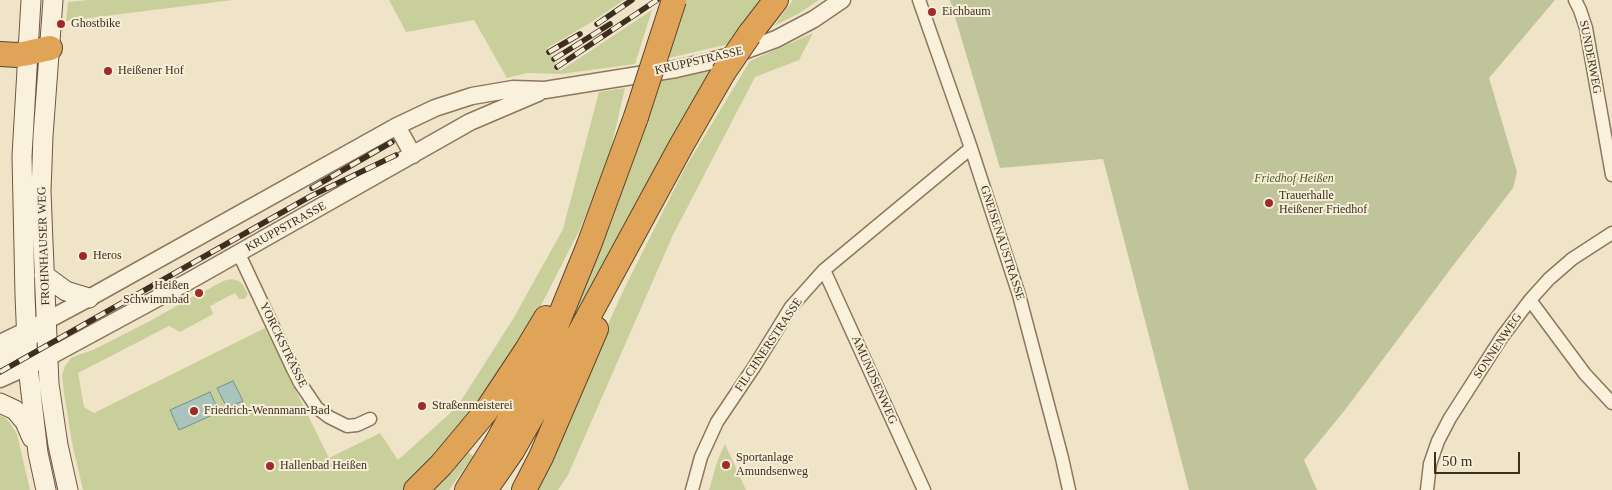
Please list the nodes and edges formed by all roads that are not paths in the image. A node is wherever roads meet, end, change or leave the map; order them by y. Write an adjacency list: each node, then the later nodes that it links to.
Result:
1 (31, 0): 8 (main road, FROHNHAUSER WEG)
2 (53, 0): 8 (main road, FROHNHAUSER WEG)
3 (674, 0): 17 (highway, bridge)
4 (776, 0): 15 (highway, bridge)
5 (842, 0): 10 (street, KRUPPSTRASSE)
6 (919, 0): 12 (street, GNEISENAUSTRASSE)
7 (1576, 0): 14 (street, SUNDERWEG)
8 (39, 51): 9 (highway); 20 (main road, FROHNHAUSER WEG); 24 (main road, FROHNHAUSER WEG)
9 (0, 54)
10 (545, 90): 11 (street, KRUPPSTRASSE); 13 (street, KRUPPSTRASSE)
11 (397, 126): 13 (street); 21 (street, KRUPPSTRASSE)
12 (971, 148): 19 (street, FILCHNERSTRASSE); 42 (street, GNEISENAUSTRASSE)
13 (413, 156): 18 (street, KRUPPSTRASSE)
14 (1612, 175)
15 (651, 201): 38 (highway); 39 (highway)
16 (1612, 232): 22 (street, SONNENWEG)
17 (589, 245): 36 (highway); 37 (highway)
18 (238, 254): 26 (street, KRUPPSTRASSE); 32 (street, YORCKSTRASSE)
19 (824, 270): 40 (street, FILCHNERSTRASSE); 41 (street, AMUNDSENWEG)
20 (44, 275): 21 (main road); 23 (main road, FROHNHAUSER WEG)
21 (89, 298): 23 (street, KRUPPSTRASSE)
22 (1530, 300): 31 (street); 43 (street, SONNENWEG)
23 (46, 321): 24 (main road); 26 (main road, FROHNHAUSER WEG)
24 (27, 335): 25 (street); 27 (main road); 28 (main road, FROHNHAUSER WEG)
25 (0, 343)
26 (47, 358): 28 (street, KRUPPSTRASSE); 35 (main road, FROHNHAUSER WEG)
27 (0, 359)
28 (28, 368): 29 (street, KRUPPSTRASSE); 33 (main road, FROHNHAUSER WEG)
29 (0, 379)
30 (0, 403): 33 (main road)
31 (1612, 403)
32 (370, 419)
33 (38, 453): 34 (main road, FROHNHAUSER WEG)
34 (46, 490)
35 (68, 490)
36 (416, 490)
37 (467, 490)
38 (485, 490)
39 (524, 490)
40 (692, 490)
41 (924, 490)
42 (1069, 490)
43 (1427, 490)

